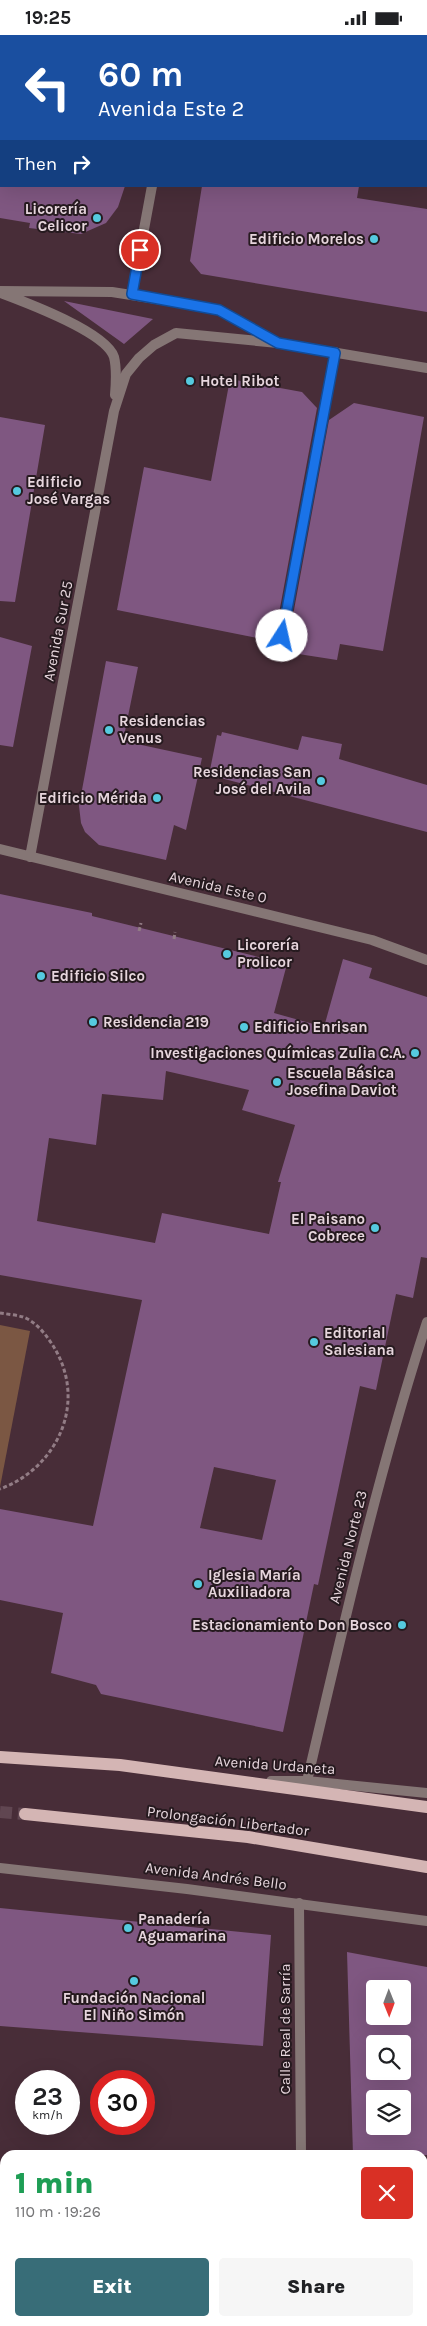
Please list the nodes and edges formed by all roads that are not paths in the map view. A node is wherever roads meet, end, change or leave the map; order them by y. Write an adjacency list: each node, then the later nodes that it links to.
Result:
1 (152, 187): 3 (street)
2 (0, 292): 3 (street); 7 (street, Avenida Sur 25)
3 (132, 294): 4 (street)
4 (278, 343): 5 (street); 7 (street, Avenida Sur 25)
5 (335, 353): 6 (street); 8 (street)
6 (427, 368)
7 (114, 411): 10 (street, Avenida Sur 25)
8 (282, 636)
9 (0, 849): 10 (street, Avenida Este 0)
10 (30, 857): 11 (street, Avenida Este 0)
11 (427, 960)
12 (427, 1322): 15 (street, Avenida Norte 23)
13 (0, 1757): 14 (main road)
14 (120, 1765): 15 (street, Avenida Urdaneta); 17 (main road)
15 (307, 1781): 16 (street, Avenida Urdaneta)
16 (427, 1793)
17 (427, 1807)
18 (25, 1814): 19 (main road, Prolongación Libertador)
19 (427, 1867)
20 (0, 1868): 21 (street, Avenida Andrés Bello)
21 (300, 1903): 22 (street, Avenida Andrés Bello); 23 (street, Calle Real de Sarría)
22 (427, 1921)
23 (301, 2150)

